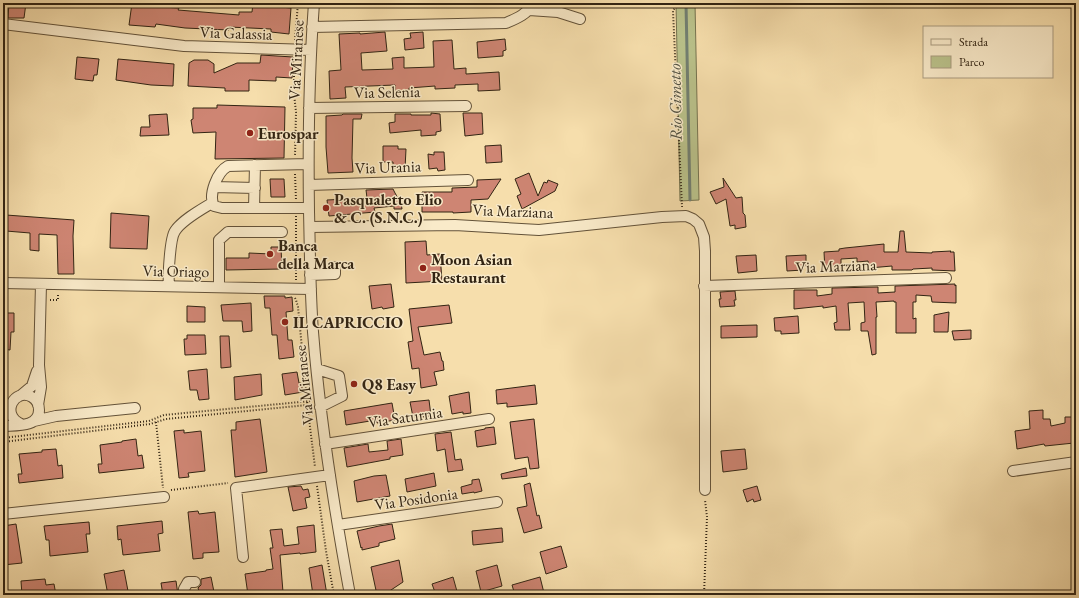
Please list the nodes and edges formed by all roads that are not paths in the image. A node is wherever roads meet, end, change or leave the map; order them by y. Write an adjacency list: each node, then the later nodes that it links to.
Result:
1 (313, 4): 5 (street, Via Miranese)
2 (532, 6): 3 (street); 5 (street)
3 (580, 19)
4 (3, 24): 6 (street, Via Galassia)
5 (312, 27): 6 (street, Via Miranese)
6 (311, 50): 8 (street, Via Miranese)
7 (466, 106): 8 (street, Via Selenia)
8 (309, 108): 9 (street, Via Miranese)
9 (308, 164): 10 (street); 12 (street, Via Miranese)
10 (255, 165): 13 (street); 14 (street)
11 (468, 180): 12 (street, Via Urania)
12 (309, 185): 17 (street, Via Miranese)
13 (214, 187): 14 (street); 15 (street)
14 (255, 188): 16 (street)
15 (212, 203): 16 (street); 25 (street)
16 (254, 208): 17 (street)
17 (309, 208): 18 (street, Via Miranese)
18 (310, 227): 21 (street, Via Miranese); 26 (street, Via Marziana)
19 (282, 232): 27 (street)
20 (335, 267): 21 (street)
21 (310, 275): 28 (street, Via Miranese)
22 (946, 278): 26 (street, Via Marziana)
23 (3, 283): 24 (street, Via Oriago)
24 (41, 284): 25 (street, Via Oriago); 29 (street)
25 (169, 286): 27 (street, Via Oriago)
26 (704, 286): 44 (street)
27 (219, 287): 28 (street, Via Oriago)
28 (311, 289): 30 (street, Via Miranese)
29 (39, 365): 31 (street); 35 (street)
30 (317, 369): 32 (street, Via Miranese); 32 (street)
31 (20, 396): 34 (street); 35 (street)
32 (320, 407): 40 (street, Via Miranese)
33 (135, 408): 35 (street)
34 (10, 409): 37 (street); 38 (street)
35 (37, 413): 38 (street)
36 (489, 419): 40 (street, Via Saturnia)
37 (3, 421)
38 (21, 424): 39 (street)
39 (3, 426)
40 (325, 444): 43 (street, Via Miranese)
41 (1076, 462): 42 (street)
42 (1014, 471)
43 (330, 475): 48 (street, Via Miranese); 49 (street)
44 (705, 490)
45 (164, 497): 47 (street)
46 (497, 502): 48 (street, Via Posidonia)
47 (3, 514)
48 (338, 525): 52 (street, Via Miranese)
49 (244, 557)
50 (195, 582): 51 (street)
51 (185, 595)
52 (350, 595)

